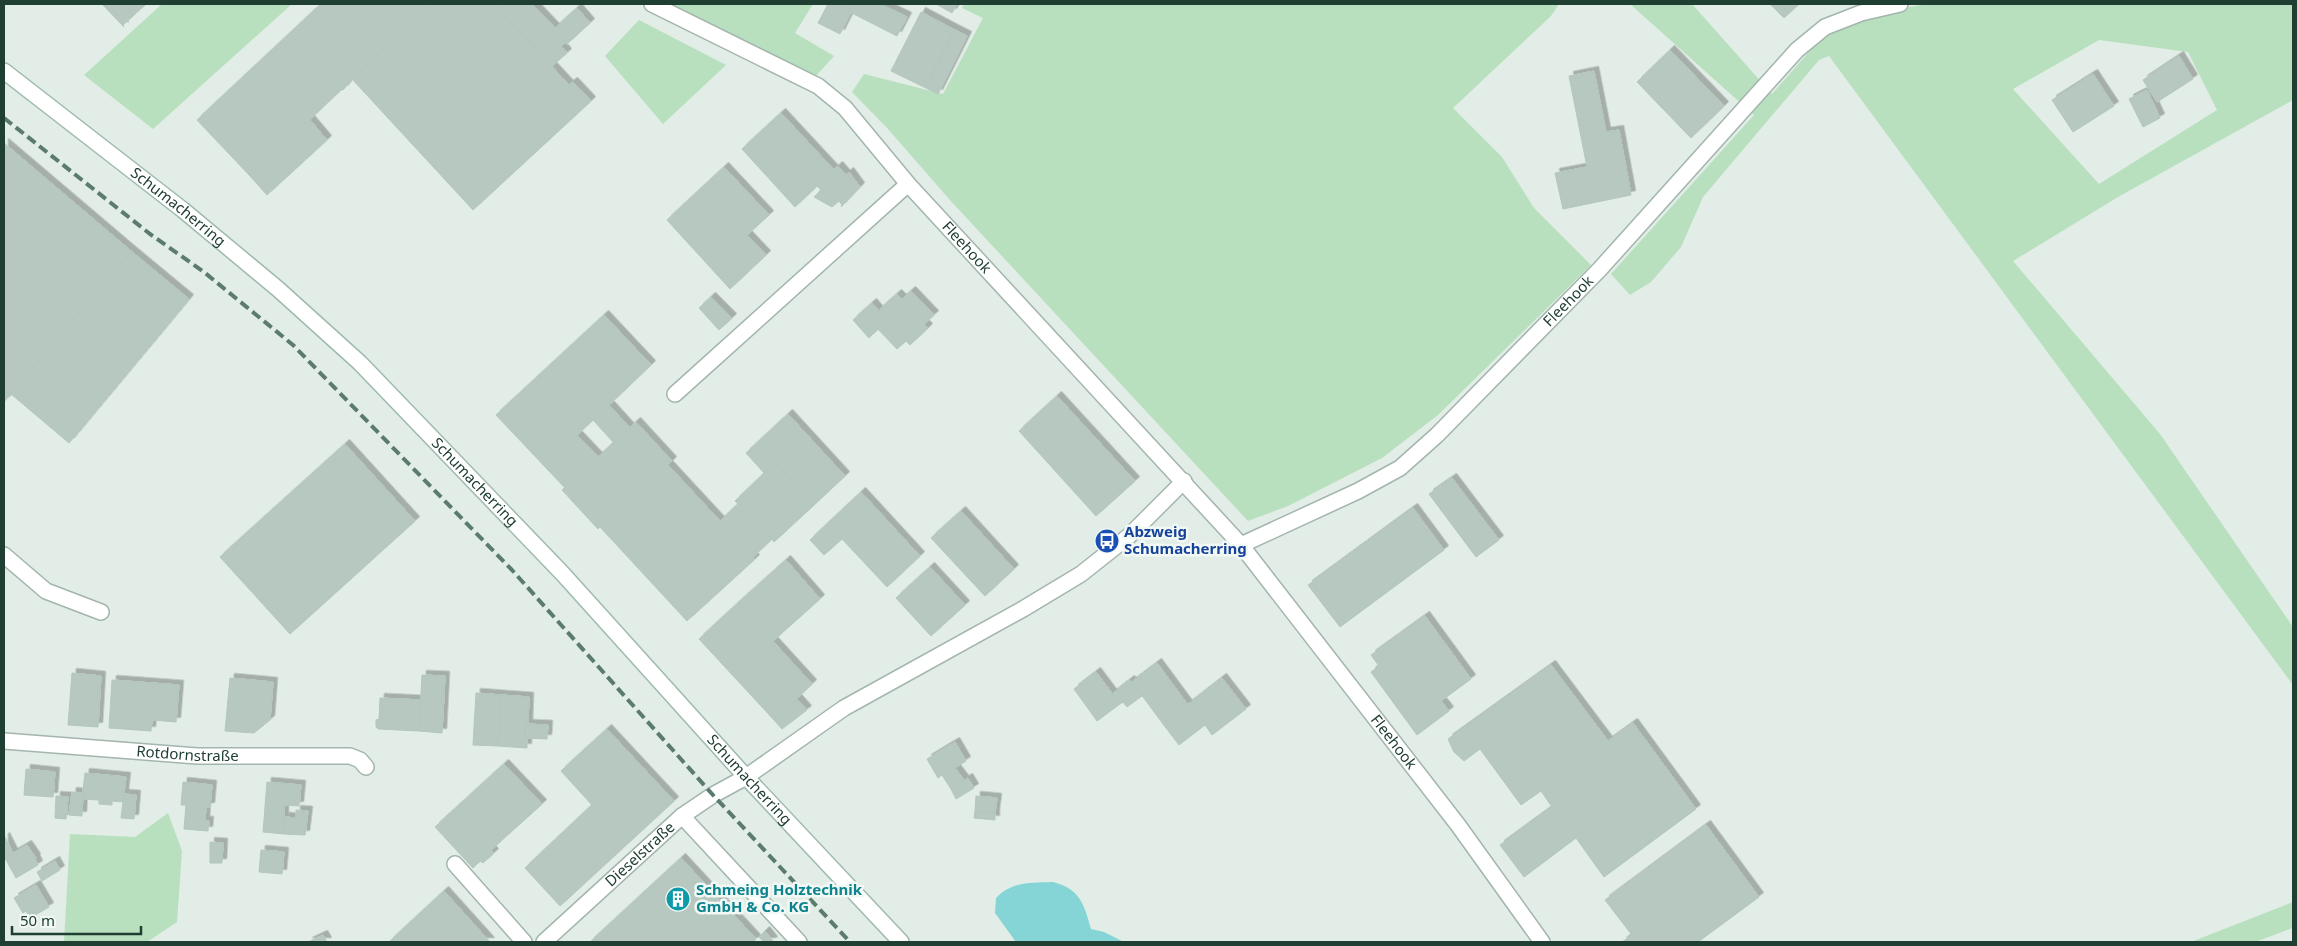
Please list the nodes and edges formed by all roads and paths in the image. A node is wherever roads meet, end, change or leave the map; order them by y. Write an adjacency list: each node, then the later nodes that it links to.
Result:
1 (652, 4): 4 (street, Fleehook)
2 (1900, 4): 7 (street, Fleehook)
3 (4, 71): 12 (street, Schumacherring)
4 (908, 184): 5 (street); 6 (street, Fleehook)
5 (675, 394)
6 (1184, 481): 7 (street, Fleehook); 12 (street, Dieselstraße)
7 (1241, 546): 19 (street, Fleehook)
8 (4, 556): 9 (street)
9 (101, 612)
10 (4, 741): 11 (street, Rotdornstraße)
11 (366, 767)
12 (746, 777): 13 (street, Dieselstraße); 18 (street, Schumacherring)
13 (682, 816): 16 (street, Dieselstraße); 17 (street)
14 (455, 864): 15 (street)
15 (524, 942)
16 (544, 942)
17 (799, 942)
18 (901, 942)
19 (1542, 942)

